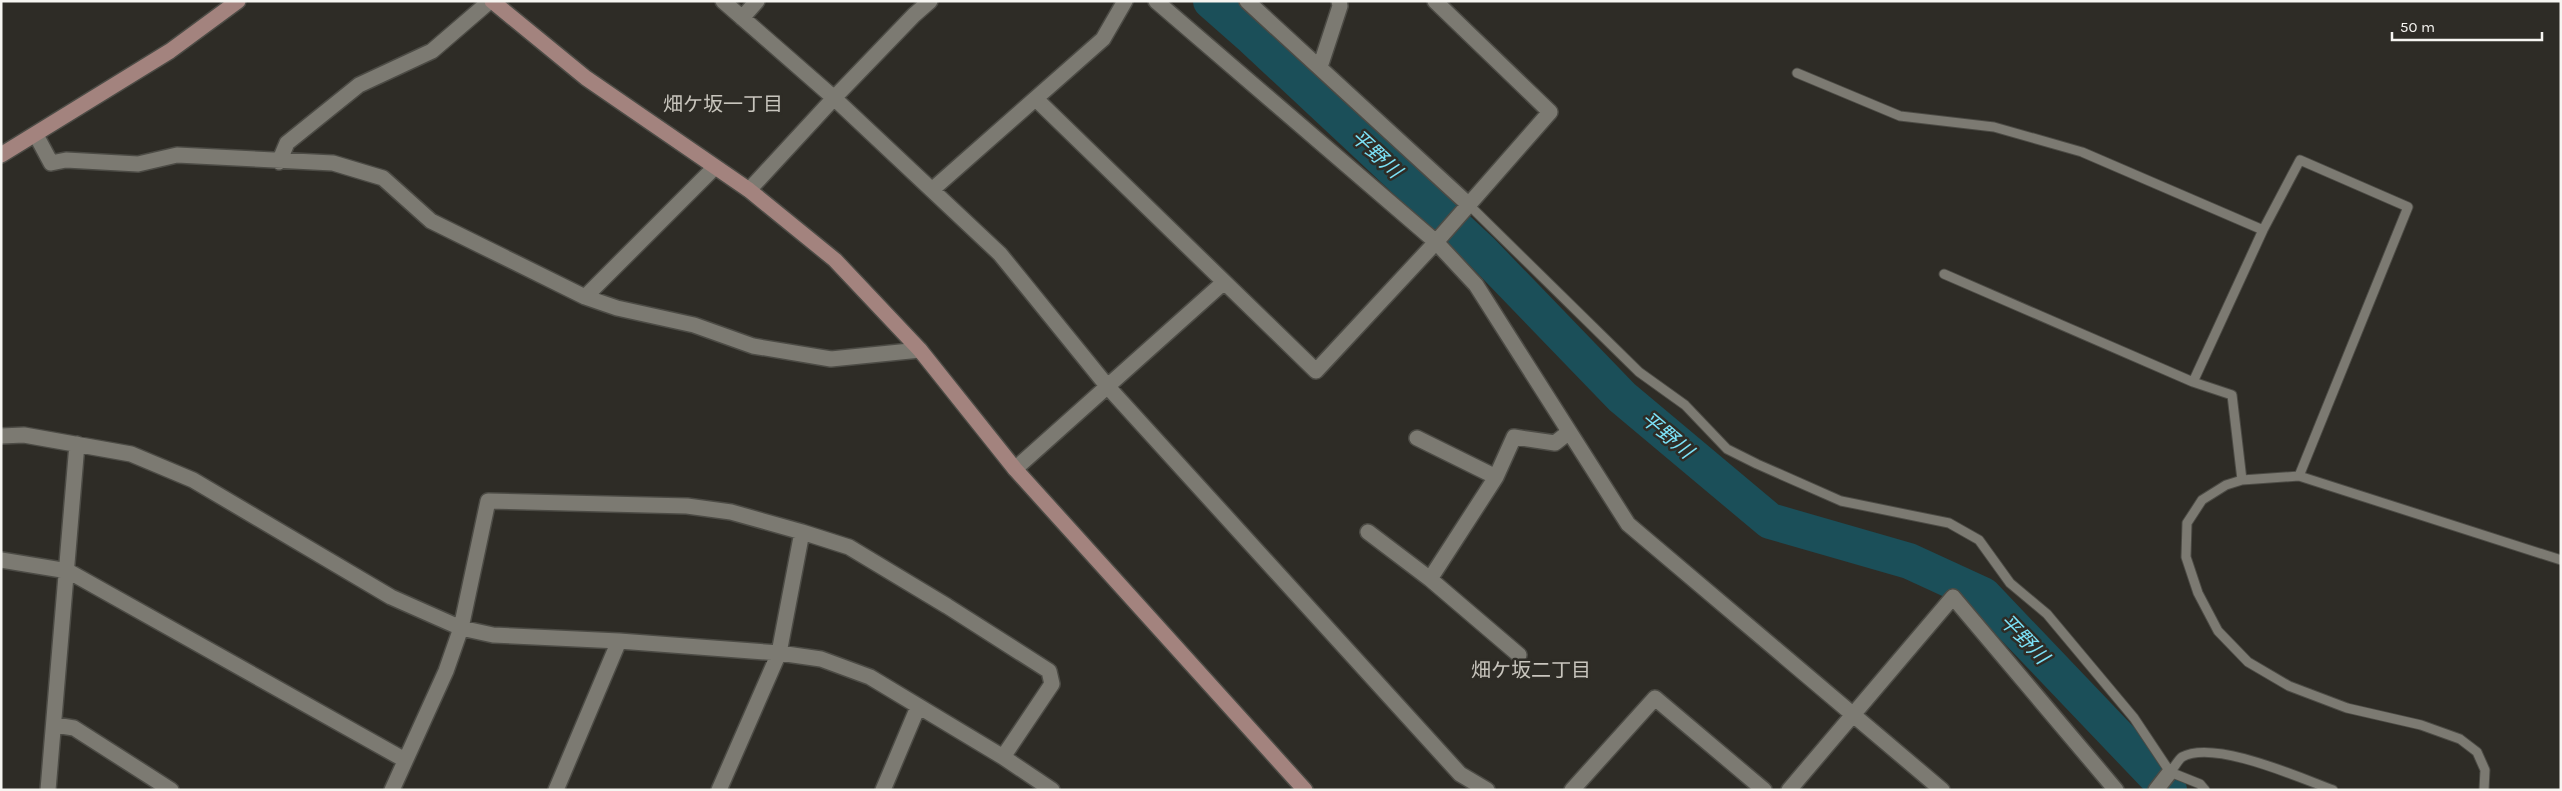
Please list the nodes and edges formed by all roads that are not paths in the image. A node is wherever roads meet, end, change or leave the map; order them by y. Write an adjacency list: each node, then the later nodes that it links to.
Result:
1 (238, 1): 16 (street)
2 (491, 1): 18 (street); 19 (street)
3 (723, 1): 11 (street)
4 (757, 1): 11 (street)
5 (930, 1): 14 (street)
6 (1126, 1): 15 (street)
7 (1156, 1): 24 (street)
8 (1247, 1): 12 (street)
9 (1339, 1): 12 (street)
10 (1435, 1): 22 (street)
11 (742, 18): 14 (street)
12 (1320, 67): 22 (street)
13 (1796, 73): 23 (lane)
14 (834, 98): 20 (street); 21 (street)
15 (1036, 99): 20 (street); 26 (street)
16 (36, 135): 17 (street); 18 (street)
17 (1, 156)
18 (279, 162): 27 (street)
19 (714, 168): 21 (street); 27 (street)
20 (933, 189): 30 (street)
21 (749, 190): 28 (street)
22 (1469, 205): 24 (street); 54 (lane)
23 (2263, 230): 29 (lane); 36 (lane)
24 (1436, 242): 26 (street); 31 (street)
25 (1944, 274): 29 (lane)
26 (1223, 283): 30 (street)
27 (585, 298): 28 (street)
28 (920, 350): 35 (street)
29 (2193, 382): 38 (lane)
30 (1108, 387): 35 (street); 63 (street)
31 (1569, 432): 37 (street); 50 (street)
32 (1, 436): 34 (street)
33 (1417, 438): 37 (street)
34 (77, 444): 43 (street); 45 (street)
35 (1016, 469): 62 (street)
36 (2299, 476): 38 (lane); 42 (lane)
37 (1496, 477): 44 (street)
38 (2242, 480): 72 (lane)
39 (802, 532): 45 (street); 47 (street); 52 (street)
40 (1368, 532): 44 (street)
41 (1, 560): 43 (street)
42 (2561, 560)
43 (68, 571): 51 (street); 53 (street)
44 (1430, 579): 48 (street)
45 (461, 628): 46 (street); 53 (street)
46 (619, 642): 47 (street); 58 (street)
47 (779, 653): 49 (street); 59 (street)
48 (1519, 654)
49 (918, 707): 52 (street); 60 (street)
50 (1854, 716): 66 (street); 67 (street); 68 (street)
51 (55, 725): 55 (street); 56 (street)
52 (1004, 757): 61 (street)
53 (405, 760): 57 (street)
54 (2170, 772): 69 (street); 70 (lane); 71 (lane)
55 (48, 790)
56 (171, 790)
57 (392, 790)
58 (556, 790)
59 (719, 790)
60 (883, 790)
61 (1052, 790)
62 (1304, 790)
63 (1487, 790)
64 (1572, 790): 65 (street)
65 (1764, 790)
66 (1789, 790)
67 (1942, 790)
68 (2116, 790)
69 (2156, 790)
70 (2205, 790)
71 (2333, 790)
72 (2484, 790)

